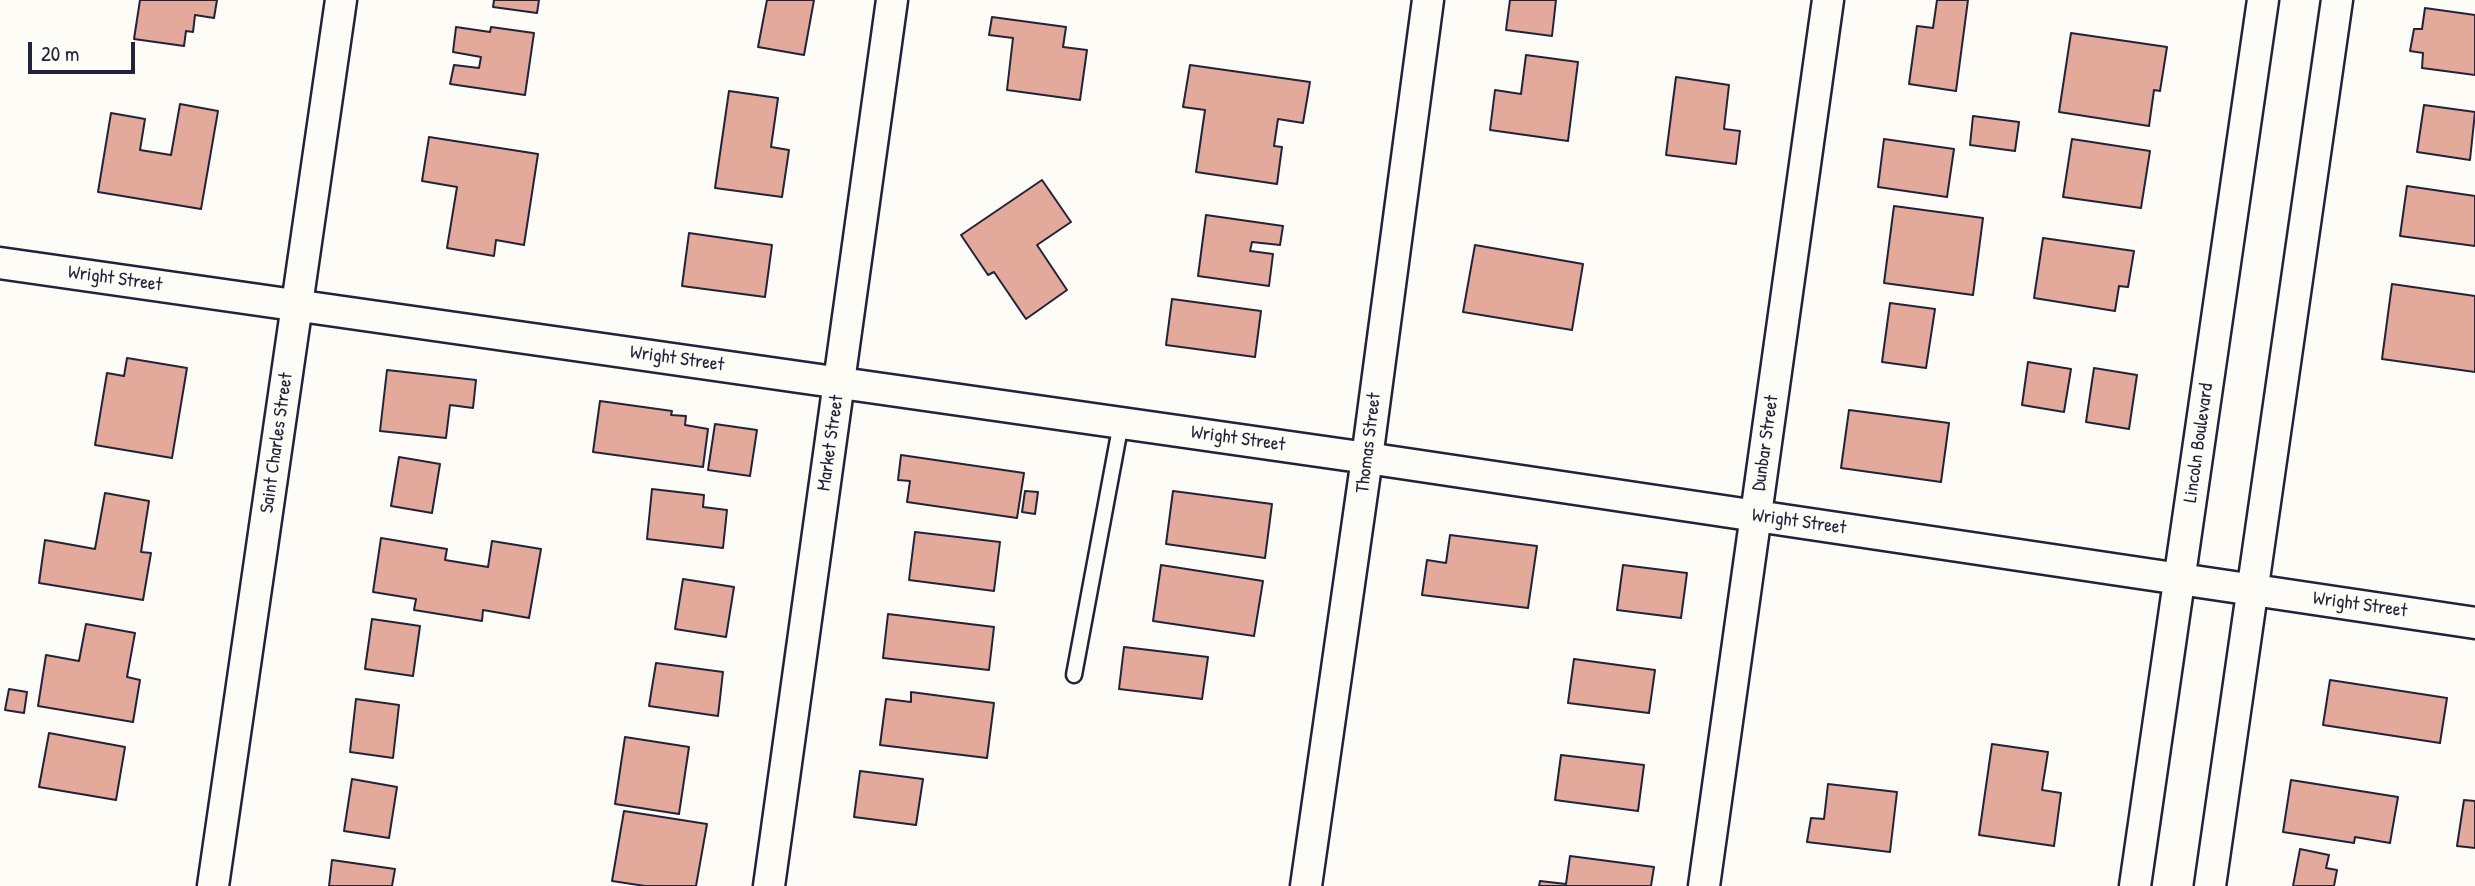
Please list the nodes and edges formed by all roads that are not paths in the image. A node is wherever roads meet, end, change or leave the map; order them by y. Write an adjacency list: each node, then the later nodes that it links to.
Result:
1 (341, 0): 8 (street, Saint Charles Street)
2 (892, 0): 9 (street, Market Street)
3 (1428, 0): 11 (street, Thomas Street)
4 (1828, 0): 12 (street, Dunbar Street)
5 (2263, 0): 13 (street, Lincoln Boulevard)
6 (2337, 0): 14 (street)
7 (0, 263): 8 (street, Wright Street)
8 (297, 306): 9 (street, Wright Street); 17 (street, Saint Charles Street)
9 (840, 382): 10 (street, Wright Street); 18 (street, Market Street)
10 (1121, 422): 11 (street, Wright Street); 16 (lane)
11 (1367, 458): 12 (street, Wright Street); 19 (street, Thomas Street)
12 (1756, 516): 13 (street, Wright Street); 20 (street, Dunbar Street)
13 (2178, 579): 14 (street, Wright Street); 21 (street, Lincoln Boulevard)
14 (2251, 589): 15 (street, Wright Street); 22 (street)
15 (2475, 622)
16 (1074, 675)
17 (214, 886)
18 (769, 886)
19 (1306, 886)
20 (1704, 886)
21 (2135, 886)
22 (2210, 886)

